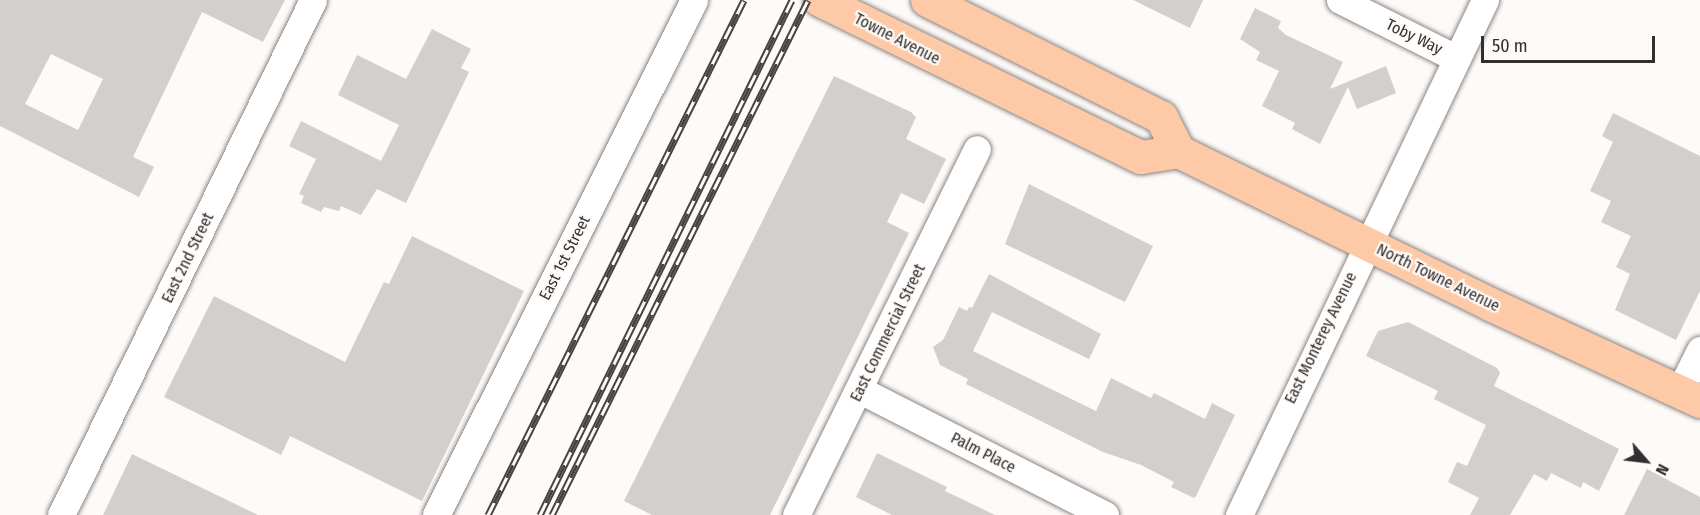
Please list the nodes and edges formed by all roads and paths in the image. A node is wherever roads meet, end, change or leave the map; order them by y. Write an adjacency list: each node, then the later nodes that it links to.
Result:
1 (313, 0): 14 (street, East 2nd Street)
2 (694, 0): 15 (street, East 1st Street)
3 (820, 0): 9 (main road, Towne Avenue)
4 (927, 0): 9 (main road)
5 (1340, 0): 7 (street, Toby Way)
6 (1485, 0): 7 (street, East Monterey Avenue)
7 (1456, 57): 10 (street, East Monterey Avenue)
8 (976, 149): 12 (street, East Commercial Street)
9 (1178, 150): 10 (main road, North Towne Avenue)
10 (1367, 243): 13 (main road, North Towne Avenue); 18 (street, East Monterey Avenue)
11 (1700, 350): 13 (street)
12 (860, 390): 16 (street, East Commercial Street); 17 (street, Palm Place)
13 (1690, 396)
14 (61, 515)
15 (436, 515)
16 (796, 515)
17 (1105, 515)
18 (1239, 515)

